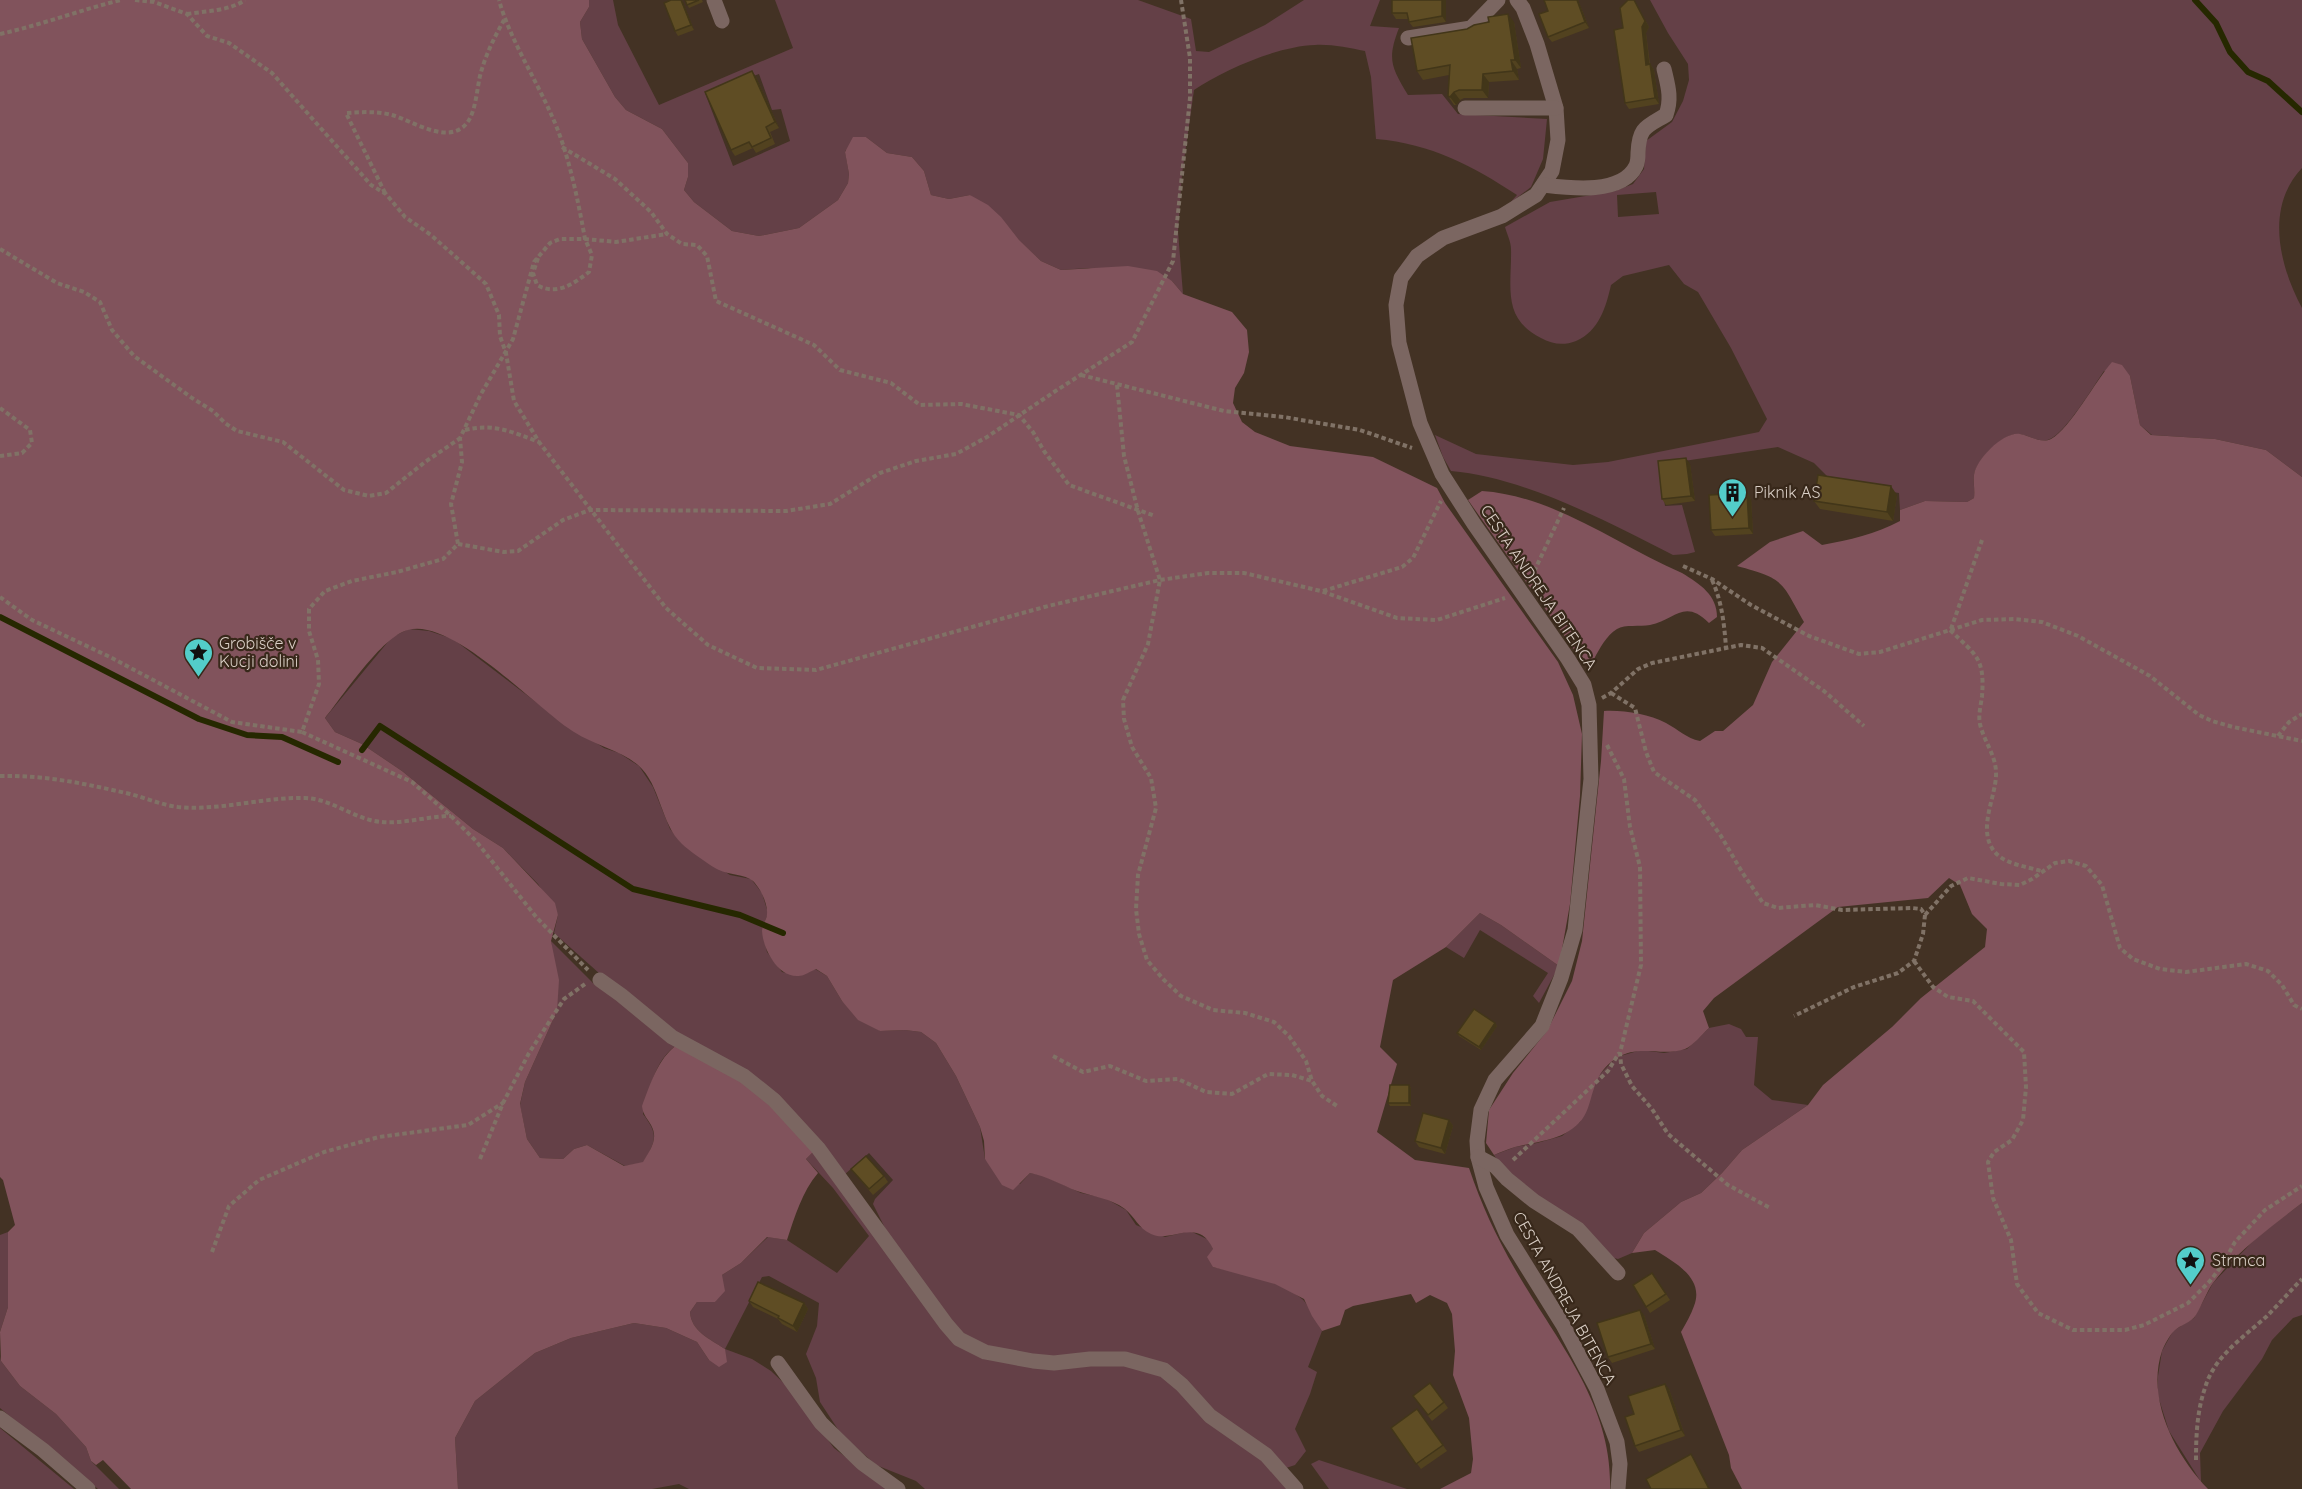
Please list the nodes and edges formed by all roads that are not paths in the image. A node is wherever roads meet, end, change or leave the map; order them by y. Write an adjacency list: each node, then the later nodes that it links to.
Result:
1 (714, 0): 4 (street)
2 (1498, 0): 5 (street)
3 (1517, 0): 8 (street, CESTA ANDREJA BITENCA)
4 (722, 21)
5 (1408, 38)
6 (1664, 69): 9 (street)
7 (1465, 108): 8 (street)
8 (1556, 108): 9 (street, CESTA ANDREJA BITENCA)
9 (1544, 185): 11 (street, CESTA ANDREJA BITENCA)
10 (600, 980): 17 (street)
11 (1478, 1157): 12 (street); 18 (street, CESTA ANDREJA BITENCA)
12 (1617, 1272)
13 (778, 1363): 16 (street)
14 (0, 1418): 15 (street)
15 (88, 1489)
16 (898, 1489)
17 (1296, 1489)
18 (1618, 1489)

